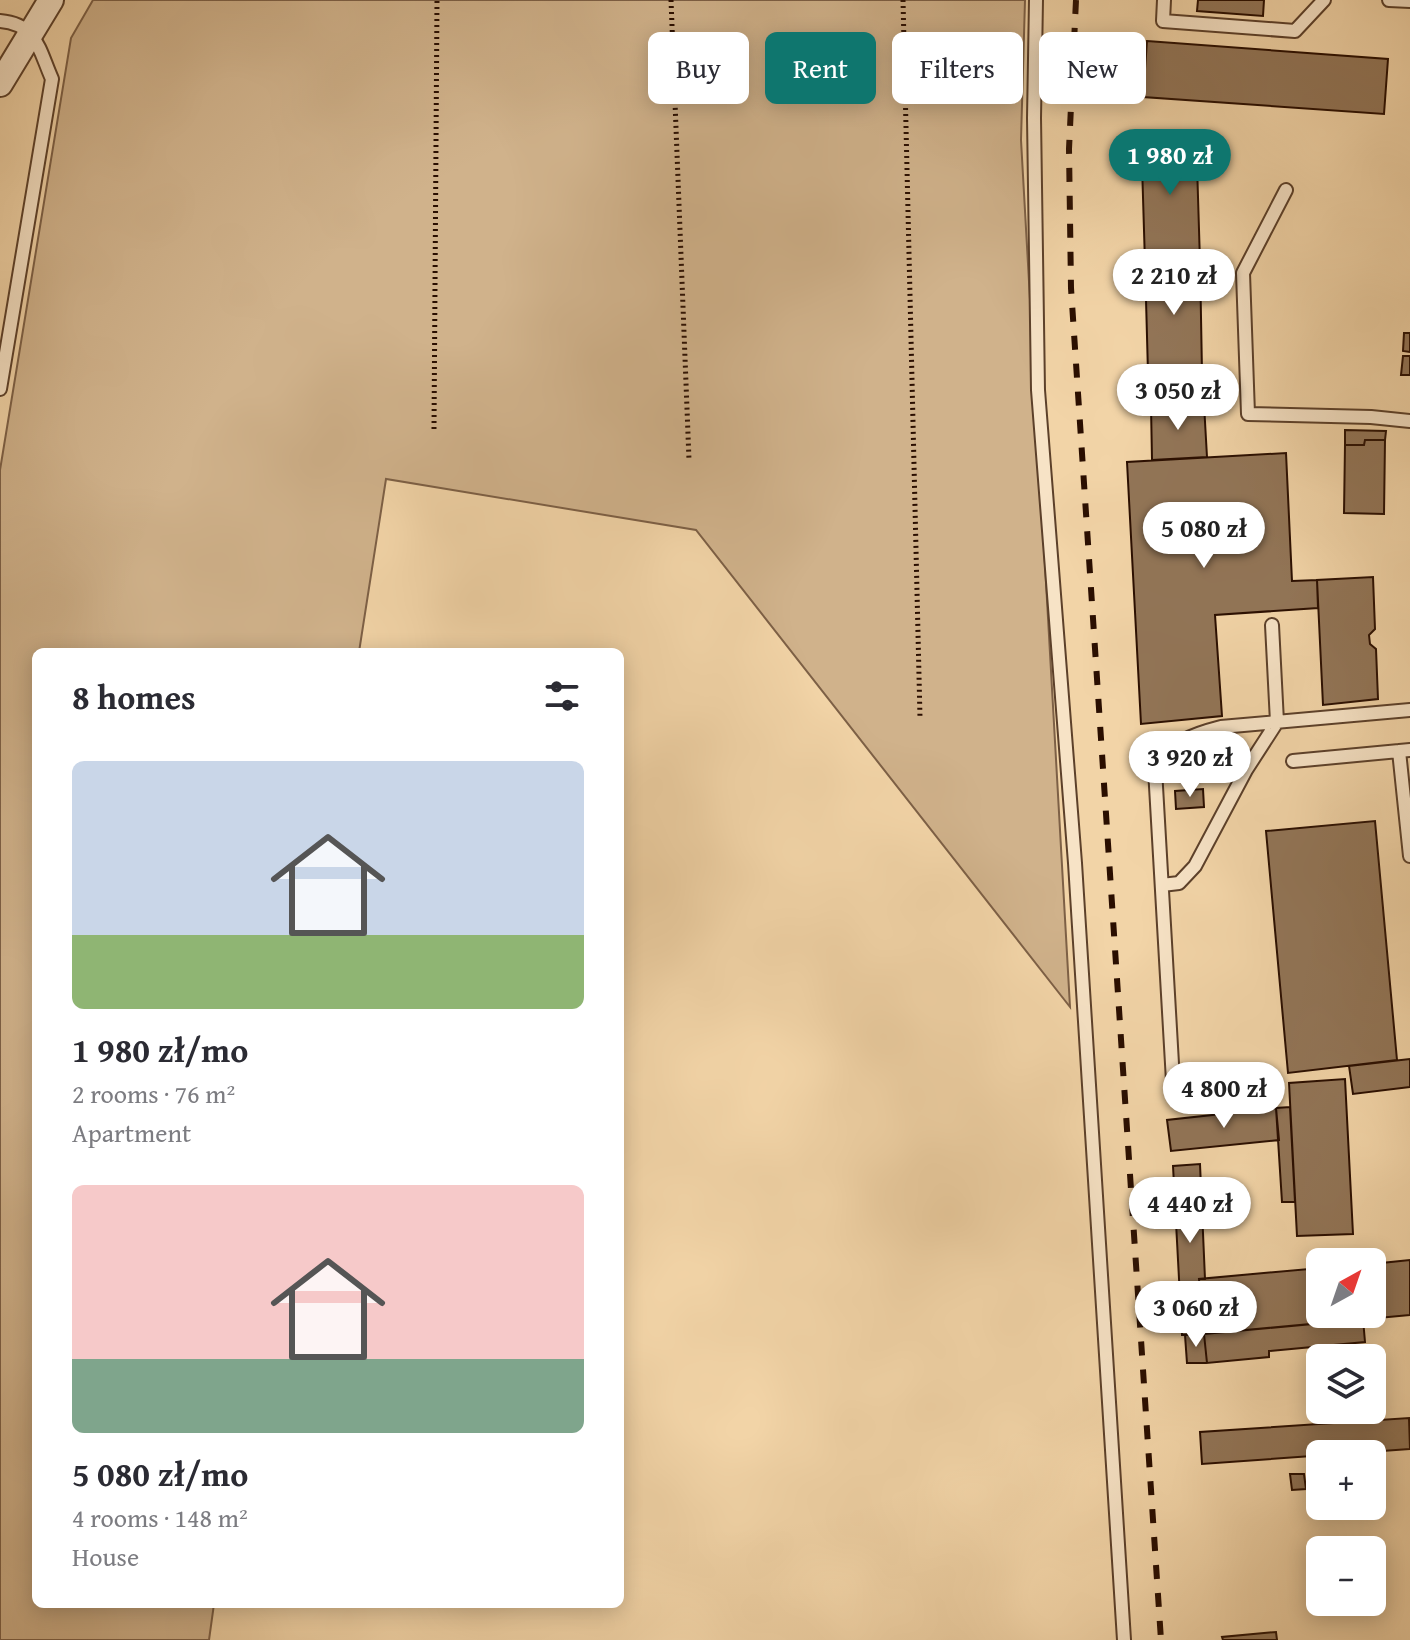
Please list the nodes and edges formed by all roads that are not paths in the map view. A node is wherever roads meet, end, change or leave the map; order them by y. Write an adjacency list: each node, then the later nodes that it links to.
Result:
1 (51, 0): 8 (street)
2 (1036, 0): 21 (lane)
3 (1164, 0): 4 (lane)
4 (1324, 0)
5 (1389, 0): 6 (lane)
6 (1410, 1)
7 (0, 21): 8 (lane)
8 (32, 32): 9 (street); 11 (lane)
9 (0, 84)
10 (1286, 190): 12 (lane)
11 (0, 389)
12 (1410, 421)
13 (1272, 625): 15 (lane)
14 (1410, 710): 15 (lane)
15 (1277, 722): 19 (lane); 19 (lane)
16 (1404, 750): 17 (lane); 18 (lane)
17 (1293, 761)
18 (1410, 856)
19 (1162, 885): 20 (lane)
20 (1173, 1081)
21 (1124, 1640)

